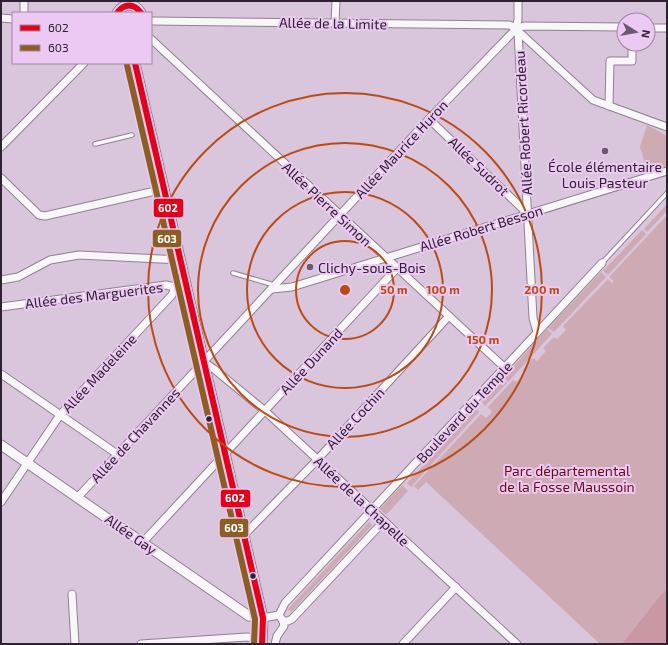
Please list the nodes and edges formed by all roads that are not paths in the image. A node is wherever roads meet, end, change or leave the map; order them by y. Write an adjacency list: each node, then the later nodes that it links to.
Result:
1 (24, 1): 6 (street)
2 (336, 1): 10 (street)
3 (518, 1): 14 (street, Allée Robert Ricordeau)
4 (121, 7): 5 (main road)
5 (138, 7)
6 (24, 12)
7 (1, 18): 8 (street)
8 (12, 19)
9 (152, 21): 10 (street, Allée de la Limite)
10 (336, 23): 14 (street, Allée de la Limite)
11 (616, 27): 14 (street, Allée de la Limite)
12 (656, 28): 13 (street)
13 (667, 28)
14 (516, 30): 19 (street); 20 (street, Allée Maurice Huron); 31 (street, Allée Robert Ricordeau)
15 (152, 40): 32 (street, Allée Pierre Simon)
16 (632, 52): 19 (street)
17 (83, 64): 26 (street)
18 (135, 64): 22 (main road)
19 (609, 106): 21 (street)
20 (429, 119): 31 (street, Allée Sudrot); 32 (street, Allée Maurice Huron)
21 (667, 127)
22 (151, 131): 23 (lane); 29 (main road)
23 (141, 133)
24 (132, 136): 25 (lane)
25 (95, 144)
26 (1, 147)
27 (667, 171): 31 (street, Allée Robert Besson)
28 (1, 178): 29 (street)
29 (164, 189): 34 (main road)
30 (667, 193): 35 (lane, Boulevard du Temple)
31 (528, 214): 33 (street, Allée Robert Besson); 44 (street, Allée Robert Ricordeau)
32 (340, 215): 33 (street, Allée Pierre Simon); 41 (street, Allée Maurice Huron)
33 (384, 257): 36 (street, Allée Pierre Simon); 41 (street, Allée Robert Besson)
34 (180, 260): 38 (street); 39 (main road)
35 (602, 263): 44 (street, Boulevard du Temple)
36 (397, 268): 43 (street, Allée Pierre Simon); 49 (street, Allée Dunand)
37 (233, 273): 41 (lane)
38 (1, 280)
39 (186, 284): 40 (street, Allée des Marguerites); 45 (main road)
40 (175, 287): 42 (street, Allée des Marguerites); 50 (street, Allée Madeleine)
41 (273, 287): 45 (street, Allée Maurice Huron)
42 (1, 307)
43 (449, 316): 46 (street, Allée Pierre Simon); 54 (street, Allée Cochin)
44 (537, 332): 46 (street, Boulevard du Temple)
45 (204, 362): 47 (street, Allée Maurice Huron); 49 (street, Allée de la Chapelle); 53 (main road)
46 (505, 368): 58 (street, Boulevard du Temple)
47 (193, 373): 52 (street, Allée de Chavannes)
48 (1, 374): 50 (street)
49 (265, 411): 53 (street, Allée Dunand); 54 (street, Allée de la Chapelle)
50 (60, 415): 52 (street); 55 (street, Allée Madeleine)
51 (1, 445): 55 (main road, Allée Gay)
52 (117, 454): 56 (street, Allée de Chavannes)
53 (225, 454): 60 (main road); 61 (street, Allée Dunand)
54 (317, 460): 58 (street, Allée de la Chapelle); 60 (street, Allée Cochin)
55 (28, 463): 56 (main road, Allée Gay); 57 (street, Allée Madeleine)
56 (78, 497): 61 (main road, Allée Gay)
57 (1, 502)
58 (372, 510): 59 (street, Allée de la Chapelle); 65 (street, Boulevard du Temple)
59 (384, 521): 62 (street, Allée de la Chapelle); 65 (street)
60 (243, 536): 64 (main road)
61 (143, 542): 64 (main road, Allée Gay)
62 (456, 587): 70 (street); 71 (street, Allée de la Chapelle)
63 (72, 594): 67 (street)
64 (263, 618): 65 (street); 66 (main road)
65 (281, 618): 69 (street, Boulevard du Temple)
66 (262, 641): 68 (street)
67 (75, 644)
68 (141, 644)
69 (275, 644)
70 (403, 644)
71 (517, 644)

